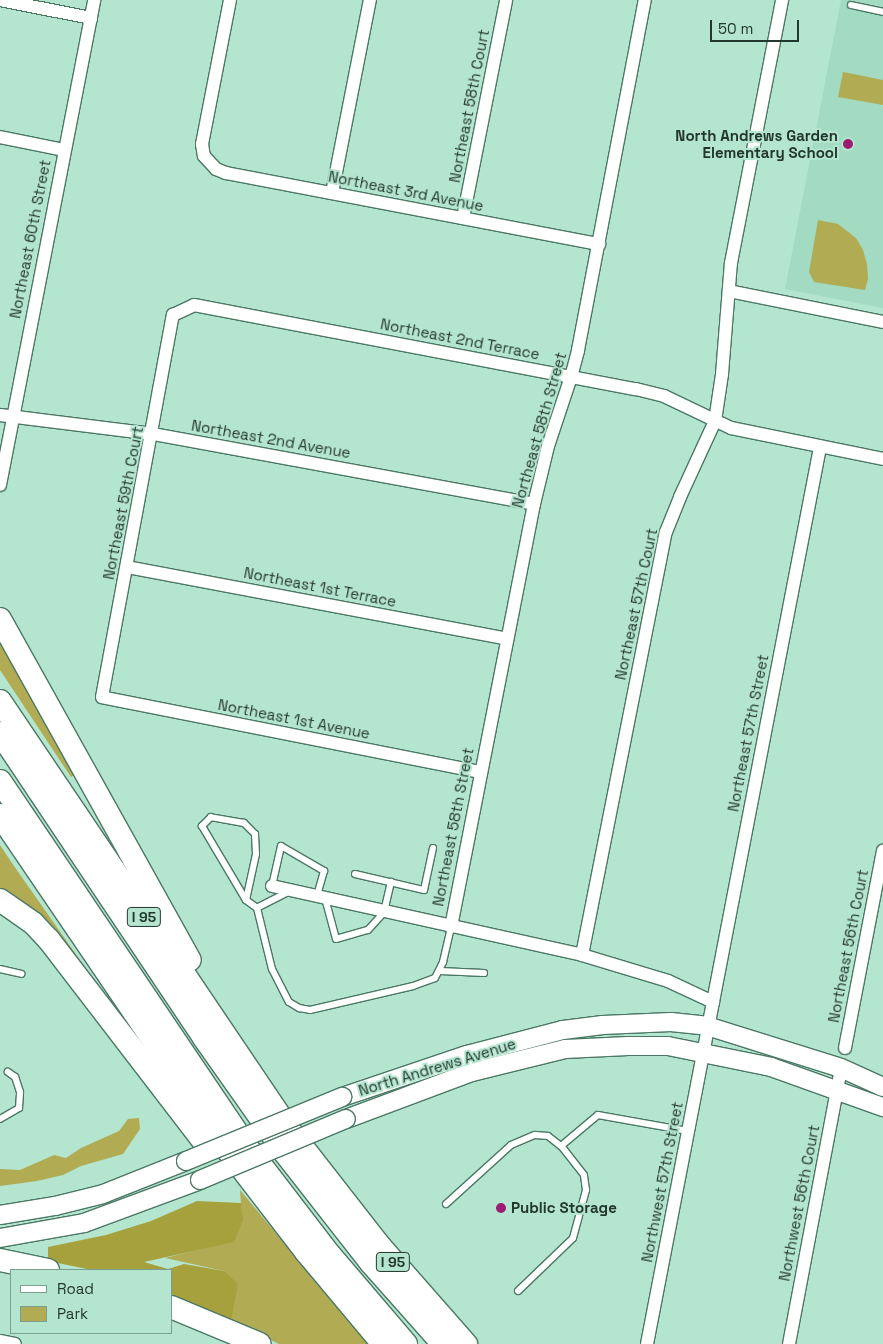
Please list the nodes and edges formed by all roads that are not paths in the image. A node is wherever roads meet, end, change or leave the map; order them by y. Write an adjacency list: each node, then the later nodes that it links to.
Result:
1 (0, 0): 10 (street)
2 (94, 0): 10 (street, Northeast 60th Street)
3 (230, 0): 13 (street, Northeast 3rd Avenue)
4 (370, 0): 13 (street)
5 (506, 0): 14 (street, Northeast 58th Court)
6 (646, 0): 15 (street, Northeast 58th Street)
7 (782, 0): 16 (street, Northeast 57th Court)
8 (850, 5): 9 (lane)
9 (883, 12)
10 (91, 18): 12 (street, Northeast 60th Street)
11 (0, 137): 12 (street)
12 (64, 150): 21 (street, Northeast 60th Street)
13 (332, 193): 14 (street, Northeast 3rd Avenue)
14 (463, 218): 15 (street, Northeast 3rd Avenue)
15 (599, 244): 19 (street, Northeast 58th Street)
16 (729, 291): 18 (street); 22 (street, Northeast 57th Court)
17 (173, 315): 19 (street, Northeast 2nd Terrace); 23 (street, Northeast 59th Court)
18 (883, 322)
19 (572, 377): 22 (street, Northeast 2nd Terrace); 27 (street, Northeast 58th Street)
20 (0, 414): 21 (street, Northeast 2nd Avenue)
21 (13, 417): 23 (street, Northeast 2nd Avenue); 26 (street, Northeast 60th Street)
22 (715, 421): 24 (street, Northeast 2nd Terrace); 49 (street, Northeast 57th Court)
23 (152, 434): 27 (street, Northeast 2nd Avenue); 28 (street, Northeast 59th Court)
24 (820, 447): 25 (street, Northeast 2nd Terrace); 54 (street, Northeast 57th Street)
25 (883, 459)
26 (0, 484)
27 (534, 504): 30 (street, Northeast 58th Street)
28 (127, 567): 30 (street, Northeast 1st Terrace); 31 (street, Northeast 59th Court)
29 (0, 619): 64 (highway)
30 (507, 639): 34 (street, Northeast 58th Street)
31 (102, 697): 34 (street, Northeast 1st Avenue)
32 (0, 701): 64 (highway, I 95)
33 (0, 733): 80 (highway)
34 (480, 772): 48 (street, Northeast 58th Street)
35 (0, 781): 79 (highway)
36 (0, 815): 72 (highway)
37 (433, 848): 40 (lane)
38 (883, 851): 56 (street, Northeast 56th Court)
39 (355, 874): 40 (lane)
40 (391, 882): 47 (lane)
41 (272, 886): 42 (street); 43 (lane)
42 (297, 892): 43 (street); 46 (lane)
43 (321, 897): 47 (street); 47 (lane)
44 (0, 900): 72 (highway)
45 (246, 900): 45 (lane); 46 (lane)
46 (257, 908): 51 (lane)
47 (384, 912): 48 (street)
48 (451, 927): 49 (street); 51 (lane)
49 (582, 955): 54 (street)
50 (0, 969): 53 (lane)
51 (440, 971): 52 (lane)
52 (484, 973)
53 (21, 974)
54 (713, 1002): 55 (street, Northeast 57th Street)
55 (707, 1026): 57 (street, Northwest 57th Street); 58 (main road, North Andrews Avenue); 68 (main road, North Andrews Avenue, bridge)
56 (845, 1048)
57 (703, 1053): 61 (main road, North Andrews Avenue); 65 (street, Northwest 57th Street); 69 (main road, North Andrews Avenue, bridge)
58 (841, 1068): 60 (main road, North Andrews Avenue); 61 (street, Northwest 56th Court)
59 (8, 1072): 63 (lane)
60 (883, 1087)
61 (836, 1090): 62 (main road, North Andrews Avenue); 83 (street, Northwest 56th Court)
62 (883, 1107)
63 (0, 1119)
64 (290, 1131): 81 (highway, I 95)
65 (688, 1131): 66 (lane); 82 (street, Northwest 57th Street)
66 (561, 1146): 67 (lane); 73 (lane)
67 (446, 1204)
68 (0, 1215)
69 (0, 1238)
70 (0, 1260): 71 (highway)
71 (43, 1269)
72 (331, 1283): 78 (highway)
73 (518, 1291)
74 (172, 1307): 77 (highway)
75 (0, 1341): 76 (street)
76 (15, 1344)
77 (260, 1344)
78 (383, 1344)
79 (406, 1344)
80 (442, 1344)
81 (466, 1344)
82 (647, 1344)
83 (789, 1344)

